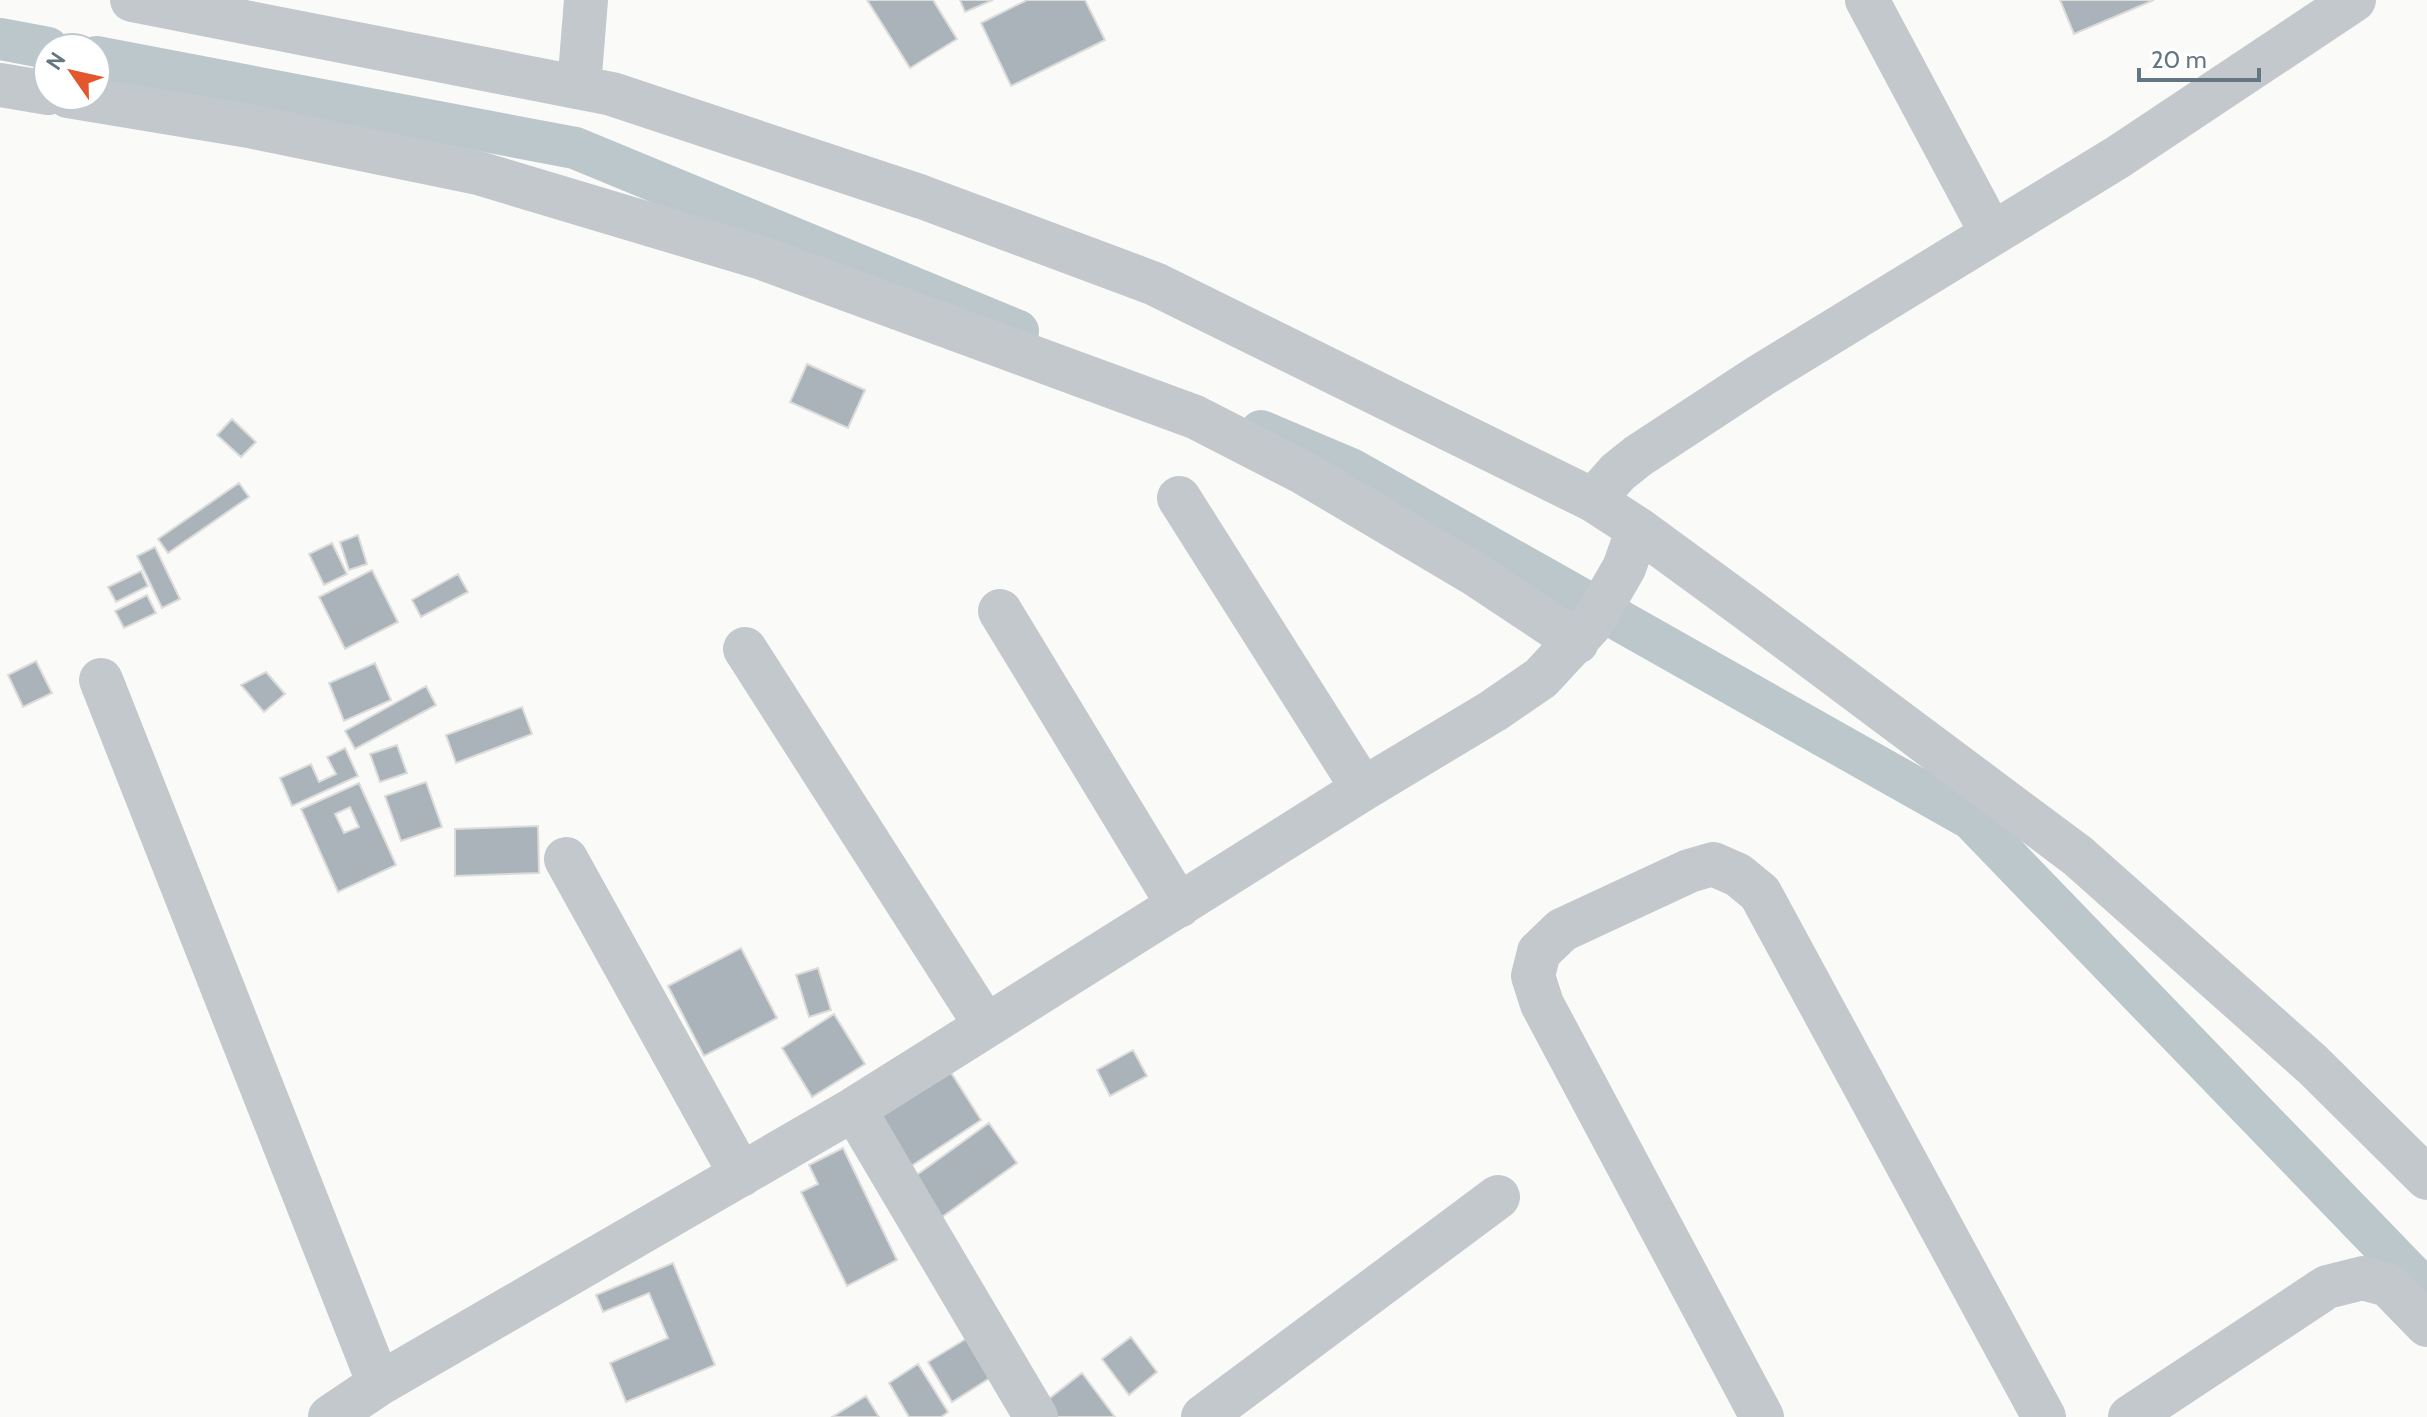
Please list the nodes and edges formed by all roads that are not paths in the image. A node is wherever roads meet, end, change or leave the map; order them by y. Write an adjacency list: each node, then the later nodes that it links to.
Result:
1 (132, 0): 6 (street)
2 (586, 0): 6 (street)
3 (1867, 0): 9 (street)
4 (2354, 0): 9 (street)
5 (0, 85): 7 (street)
6 (579, 87): 11 (street)
7 (32, 90)
8 (112, 103): 14 (street)
9 (1992, 234): 11 (street)
10 (1179, 498): 17 (street)
11 (1593, 500): 12 (street)
12 (1631, 548): 14 (street); 23 (street)
13 (1000, 611): 19 (street)
14 (1584, 633): 17 (street)
15 (745, 649): 20 (street)
16 (101, 680): 26 (street)
17 (1363, 789): 19 (street)
18 (566, 859): 22 (street)
19 (1179, 906): 20 (street)
20 (986, 1026): 21 (street)
21 (854, 1109): 22 (street); 28 (street)
22 (741, 1175): 26 (street)
23 (2427, 1178)
24 (1498, 1197): 29 (street)
25 (2427, 1325): 32 (street)
26 (379, 1384): 27 (street)
27 (330, 1417)
28 (1036, 1417)
29 (1203, 1417)
30 (1762, 1417): 31 (street)
31 (2044, 1417)
32 (2130, 1417)

